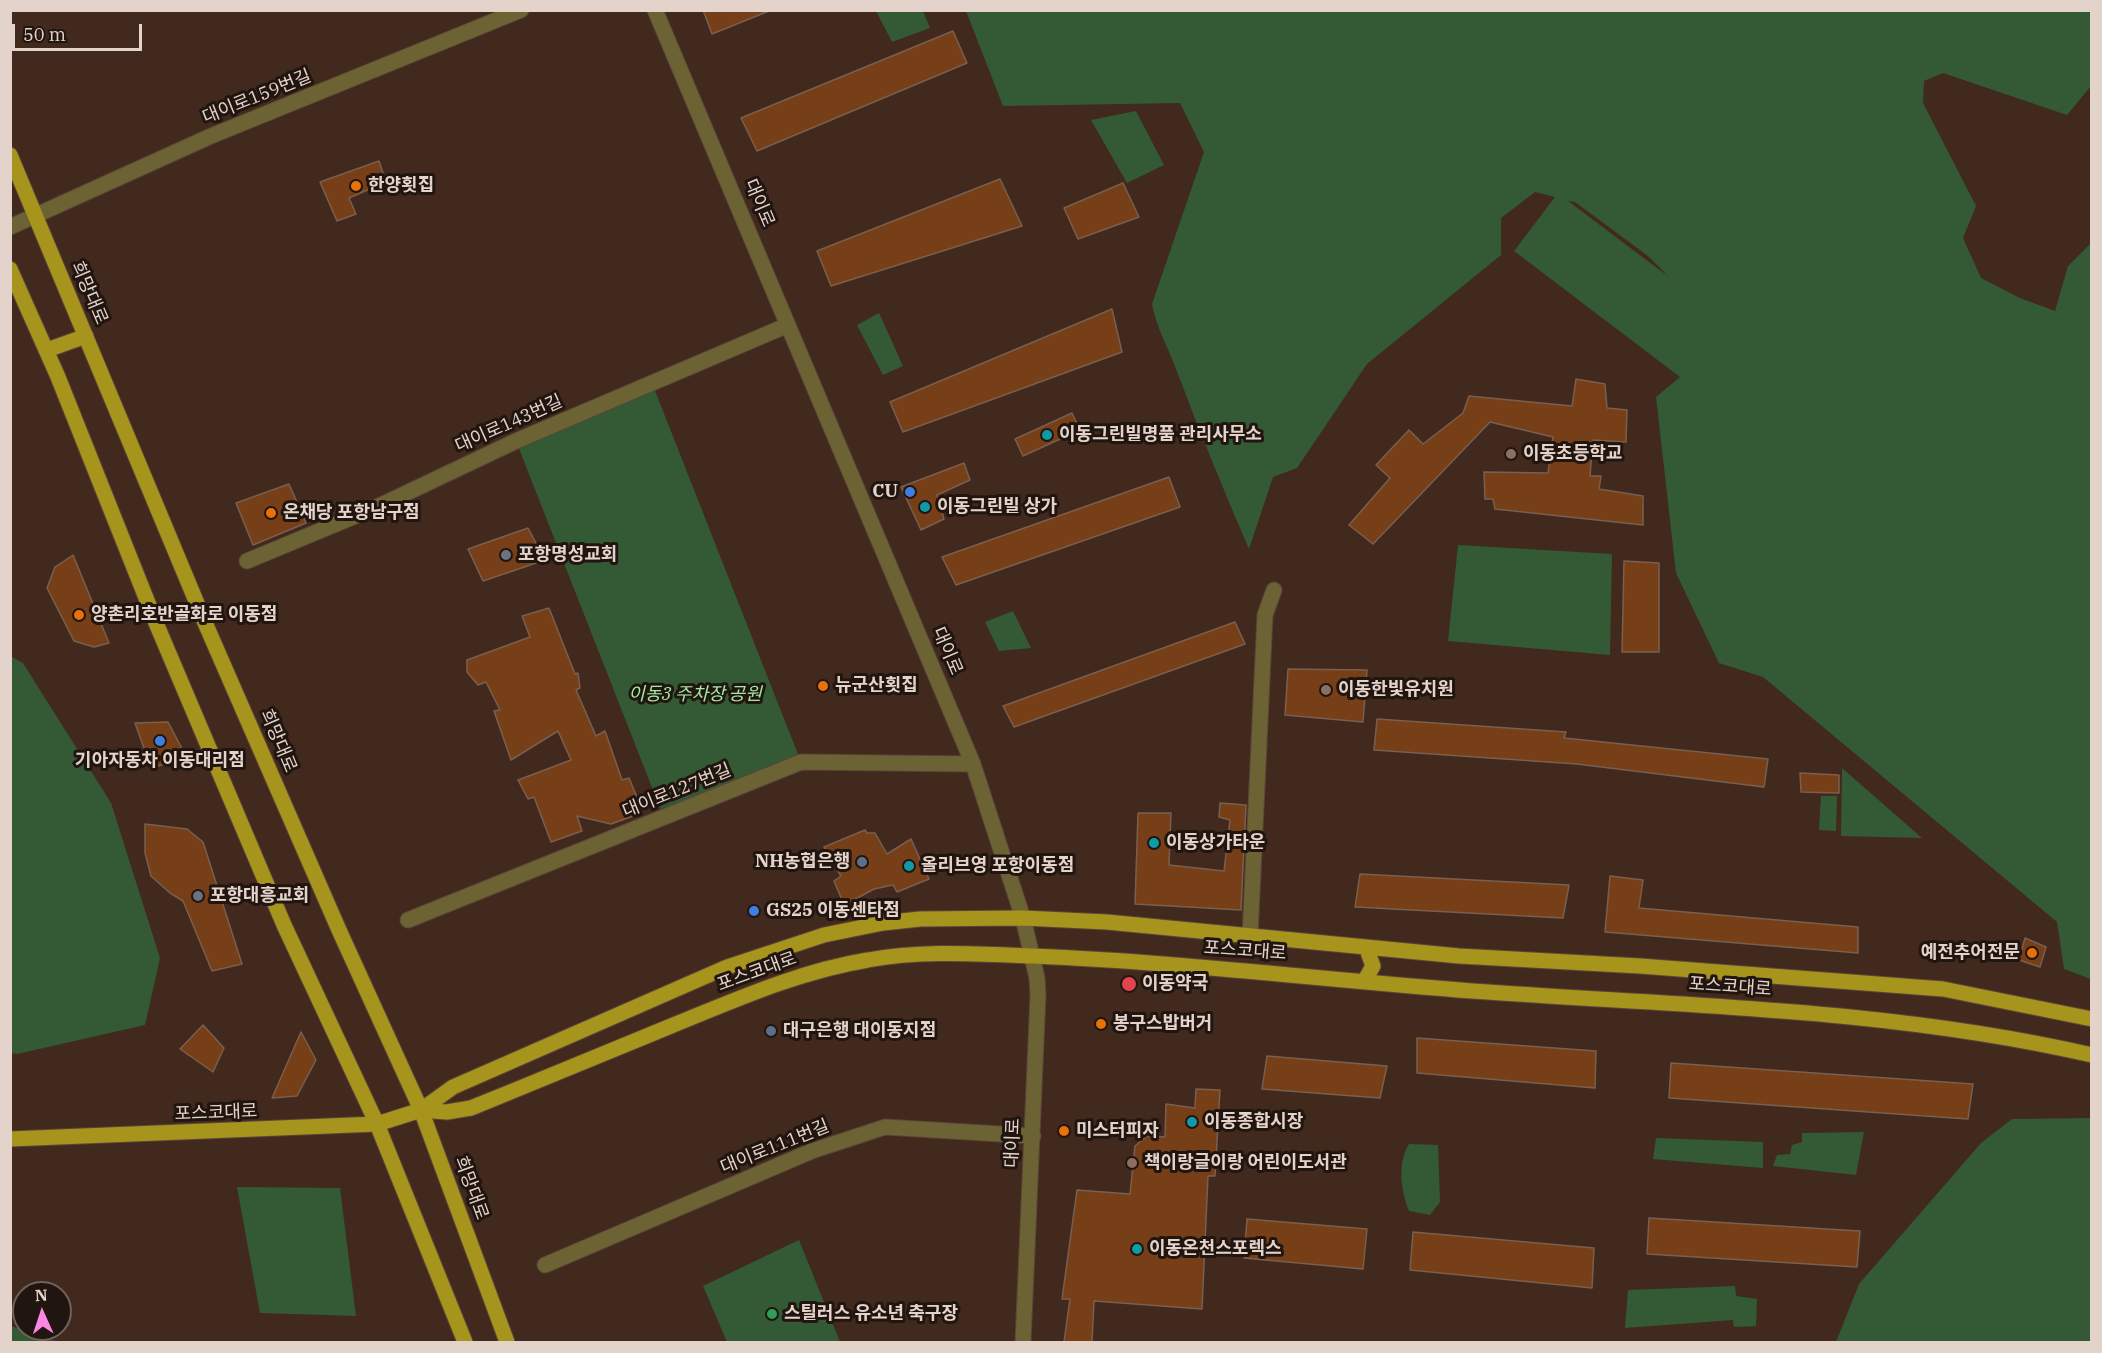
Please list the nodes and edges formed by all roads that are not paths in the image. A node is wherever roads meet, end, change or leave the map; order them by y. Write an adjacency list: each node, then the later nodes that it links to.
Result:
1 (522, 10): 4 (street, 대이로159번길)
2 (655, 10): 7 (street, 대이로)
3 (10, 155): 4 (main road, 희망대로)
4 (35, 215): 5 (street, 대이로159번길); 8 (main road, 희망대로)
5 (10, 227)
6 (10, 269): 9 (main road)
7 (788, 325): 10 (street, 대이로143번길); 12 (street, 대이로)
8 (86, 336): 9 (main road); 21 (main road, 희망대로)
9 (47, 350): 22 (main road)
10 (247, 561)
11 (1274, 590): 15 (street, 포스코대로)
12 (973, 764): 13 (street, 대이로); 14 (street, 대이로127번길)
13 (1023, 918): 15 (main road, 포스코대로); 17 (street, 대이로); 21 (main road, 포스코대로)
14 (408, 920)
15 (1250, 936): 16 (main road, 포스코대로)
16 (1366, 947): 18 (main road); 19 (main road, 포스코대로)
17 (1032, 956): 18 (main road, 포스코대로); 21 (main road, 포스코대로); 23 (street, 대이로)
18 (1365, 980): 20 (main road, 포스코대로)
19 (2091, 1019)
20 (2091, 1054)
21 (421, 1110): 22 (main road, 포스코대로); 27 (main road, 희망대로)
22 (377, 1124): 24 (main road, 포스코대로); 26 (main road)
23 (1033, 1136): 25 (street, 대이로111번길); 28 (street, 대이로)
24 (10, 1140)
25 (545, 1265)
26 (465, 1342)
27 (507, 1342)
28 (1023, 1342)

